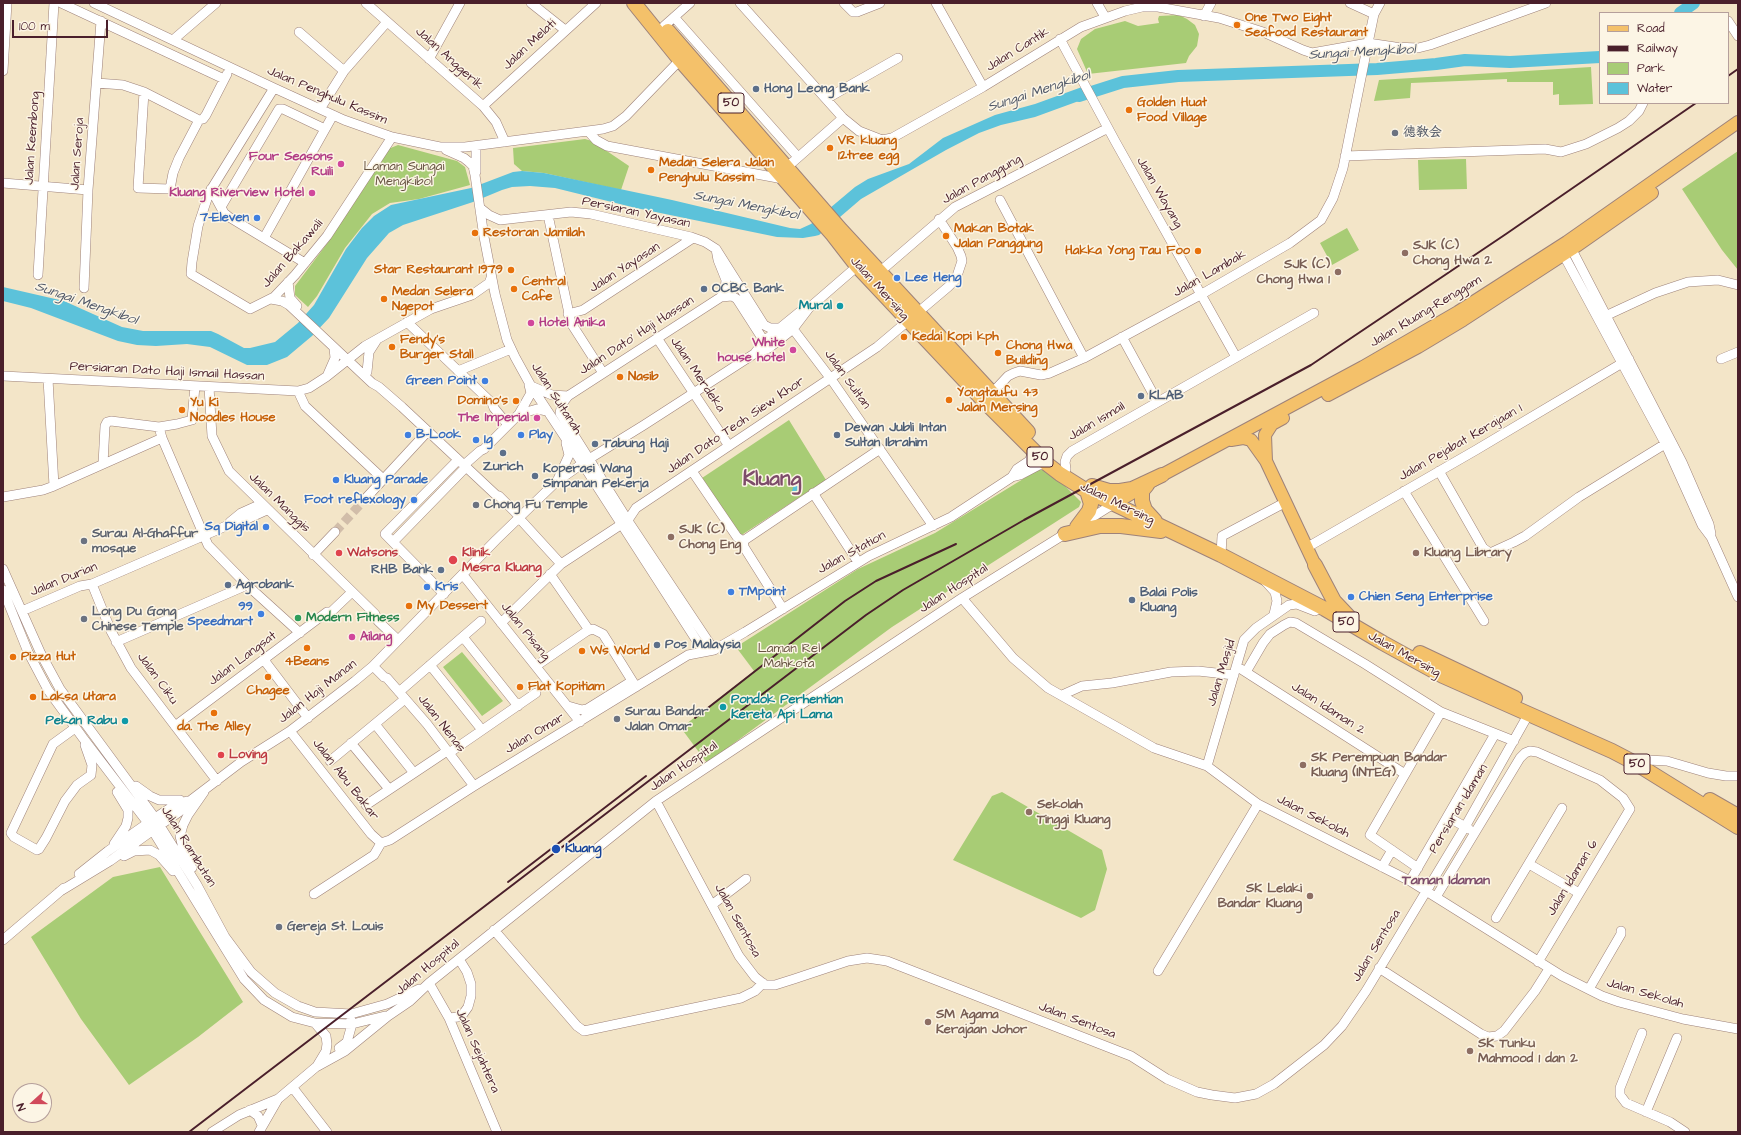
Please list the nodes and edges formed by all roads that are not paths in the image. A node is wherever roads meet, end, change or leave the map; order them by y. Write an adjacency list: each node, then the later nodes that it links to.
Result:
1 (7, 3): 41 (street)
2 (54, 3): 73 (street, Jalan Keembong)
3 (61, 3): 27 (street)
4 (94, 3): 35 (street, Jalan Penghulu Kassim)
5 (216, 3): 35 (street)
6 (366, 3): 28 (street, Jalan Anggerik)
7 (460, 3): 38 (street)
8 (531, 3): 31 (street)
9 (596, 3): 22 (street, Jalan Melati)
10 (634, 3): 39 (highway, Jalan Mersing / 50)
11 (645, 3): 29 (highway, Jalan Mersing / 50)
12 (690, 3): 29 (street)
13 (740, 3): 50 (street, Jalan Cantik)
14 (844, 3): 15 (street)
15 (880, 3)
16 (936, 3): 45 (street)
17 (1097, 3): 26 (street)
18 (1211, 3): 25 (street)
19 (1350, 3): 24 (street)
20 (1380, 3): 24 (street, Jalan Lambak)
21 (1546, 3): 23 (street, Jalan Cantik)
22 (586, 6): 31 (street, Jalan Melati)
23 (1527, 6): 36 (street, Jalan Cantik)
24 (1374, 14): 36 (street, Jalan Lambak)
25 (1204, 16): 26 (street, Jalan Cantik); 36 (street, Jalan Cantik)
26 (1105, 18): 34 (street, Jalan Cantik)
27 (101, 21): 43 (street); 44 (street, Jalan Seroja)
28 (387, 22): 38 (street, Jalan Anggerik); 42 (street)
29 (669, 22): 47 (street, Jalan Mersing); 49 (highway, Jalan Mersing / 50)
30 (1729, 22): 33 (street)
31 (565, 30): 52 (street, Jalan Melati)
32 (299, 32): 42 (street)
33 (1738, 36)
34 (1060, 39): 45 (street, Jalan Cantik); 61 (street, Jalan Wayang)
35 (173, 40): 40 (street, Jalan Penghulu Kassim)
36 (1367, 47): 68 (street, Jalan Lambak)
37 (898, 58): 50 (street)
38 (429, 59): 52 (street, Jalan Anggerik)
39 (680, 60): 62 (street, Jalan Penghulu Kassim); 70 (highway, Jalan Mersing / 50)
40 (230, 67): 43 (street); 46 (street, Jalan Penghulu Kassim)
41 (3, 71)
42 (344, 71): 53 (street)
43 (224, 79): 57 (street)
44 (96, 83): 48 (street); 74 (street, Jalan Seroja)
45 (983, 87): 56 (street, Jalan Cantik)
46 (274, 88): 53 (street, Jalan Penghulu Kassim); 55 (street, Jalan Bakawali)
47 (738, 88): 49 (street); 69 (street, Jalan Mersing)
48 (144, 92): 57 (street); 57 (street)
49 (726, 98): 70 (highway, Jalan Mersing / 50)
50 (826, 99): 56 (street, Jalan Cantik)
51 (1642, 104): 68 (street)
52 (483, 106): 65 (street, Jalan Anggerik)
53 (320, 109): 54 (street, Jalan Penghulu Kassim)
54 (333, 115): 60 (street); 64 (street, Jalan Penghulu Kassim)
55 (256, 116): 59 (street); 75 (street, Jalan Bakawali)
56 (843, 118): 69 (street)
57 (199, 120)
58 (1738, 122): 85 (main road, Jalan Kluang-Renggam)
59 (270, 124): 60 (street); 77 (street)
60 (325, 128): 83 (street)
61 (1108, 128): 80 (street, Jalan Panggung); 95 (street, Jalan Wayang)
62 (588, 131): 65 (street, Jalan Penghulu Kassim); 70 (street)
63 (1738, 132): 85 (main road, Jalan Kluang-Renggam)
64 (392, 137): 67 (street, Jalan Penghulu Kassim); 88 (street, Jalan Bakawali)
65 (504, 142): 66 (street, Jalan Penghulu Kassim)
66 (476, 146): 67 (street, Jalan Penghulu Kassim); 71 (street, Jalan Sultanah)
67 (440, 147): 71 (street, Jalan Sultanah)
68 (1345, 156): 95 (street, Jalan Lambak)
69 (798, 157): 70 (street)
70 (784, 173): 87 (highway, Jalan Mersing / 50)
71 (475, 175): 78 (street, Jalan Sultanah)
72 (3, 183): 73 (street)
73 (43, 186): 74 (street); 89 (street, Jalan Keembong)
74 (88, 190): 94 (street, Jalan Seroja)
75 (211, 190): 77 (street); 98 (street, Jalan Bakawali)
76 (1000, 200): 118 (street)
77 (221, 207): 83 (street)
78 (480, 208): 81 (street); 82 (street, Jalan Sultanah)
79 (548, 215): 81 (street, Persiaran Yayasan); 84 (street, Persiaran Yayasan); 103 (street)
80 (939, 219): 90 (street, Jalan Panggung); 104 (street, Jalan Dato Teoh Siew Khor)
81 (500, 220): 82 (street)
82 (484, 237): 91 (street, Jalan Sultanah)
83 (264, 238): 88 (street)
84 (693, 238): 86 (street, Persiaran Yayasan); 103 (street, Jalan Yayasan)
85 (1565, 248): 105 (street); 145 (main road, Jalan Kluang-Renggam); 151 (main road, Jalan Kluang-Renggam)
86 (716, 249): 97 (street); 107 (street)
87 (862, 262): 90 (highway, Jalan Mersing / 50); 101 (street)
88 (305, 263): 92 (street, Jalan Bakawali)
89 (38, 275)
90 (875, 276): 104 (highway, Jalan Mersing / 50)
91 (491, 278): 96 (street); 99 (street, Jalan Sultanah)
92 (288, 282): 98 (street, Jalan Bakawali); 100 (street)
93 (1738, 285): 105 (street)
94 (84, 288)
95 (1202, 294): 109 (street, Jalan Lambak); 117 (street, Jalan Wayang)
96 (472, 295): 99 (street); 106 (street, Persiaran Dato Haji Ismail Hassan)
97 (721, 297): 110 (street, Jalan Dato' Haji Hassan); 112 (street)
98 (271, 299): 100 (street)
99 (496, 300): 114 (street, Jalan Sultanah)
100 (291, 304): 113 (street)
101 (809, 308): 107 (street); 108 (street)
102 (1314, 313): 117 (street, Jalan Ismail)
103 (568, 314): 124 (street)
104 (914, 318): 128 (street, Jalan Dato Teoh Siew Khor); 134 (highway, Jalan Mersing / 50); 139 (highway, Jalan Mersing / 50)
105 (1603, 318): 121 (street)
106 (407, 322): 111 (street, Persiaran Dato Haji Ismail Hassan); 122 (street)
107 (780, 328): 112 (street)
108 (793, 328): 116 (street); 128 (street, Jalan Sultan)
109 (1122, 337): 118 (street, Jalan Lambak); 137 (street)
110 (657, 338): 124 (street, Jalan Dato' Haji Hassan); 135 (street, Jalan Merdeka)
111 (376, 340): 119 (street, Persiaran Dato Haji Ismail Hassan); 123 (street)
112 (764, 341): 116 (street)
113 (333, 345): 119 (street); 126 (street)
114 (511, 350): 122 (street); 129 (street, Jalan Sultanah)
115 (1738, 352): 120 (street)
116 (754, 354): 135 (street, Jalan Haji Manan)
117 (1236, 357): 137 (street, Jalan Ismail)
118 (1084, 358): 134 (street, Jalan Lambak)
119 (349, 359): 123 (street); 126 (street, Persiaran Dato Haji Ismail Hassan); 132 (street)
120 (1721, 359)
121 (1625, 361): 146 (street); 157 (street, Jalan Pejabat Kerajaan 1)
122 (458, 371): 140 (street)
123 (367, 372): 132 (street)
124 (603, 374): 136 (street, Jalan Dato' Haji Hassan)
125 (3, 376): 127 (street, Persiaran Dato Haji Ismail Hassan)
126 (326, 377): 133 (street, Persiaran Dato Haji Ismail Hassan)
127 (48, 379): 130 (street, Persiaran Dato Haji Ismail Hassan); 163 (street)
128 (831, 379): 147 (street, Jalan Dato Teoh Siew Khor); 148 (street, Jalan Sultan)
129 (530, 384): 136 (street); 138 (street, Jalan Sultanah); 140 (street)
130 (195, 386): 131 (street, Persiaran Dato Haji Ismail Hassan); 141 (street)
131 (209, 387): 133 (street, Persiaran Dato Haji Ismail Hassan); 171 (street, Jalan Manggis)
132 (379, 387): 143 (street)
133 (298, 391): 160 (street)
134 (992, 392): 139 (highway); 155 (highway, Jalan Mersing / 50)
135 (693, 393): 147 (street, Jalan Merdeka); 150 (street, Jalan Haji Manan)
136 (568, 396): 150 (street, Jalan Sultanah)
137 (1157, 401): 155 (street, Jalan Ismail)
138 (547, 411): 140 (street); 142 (street, Jalan Sultanah)
139 (1000, 415): 149 (highway, Jalan Mersing / 50)
140 (514, 419): 154 (street)
141 (159, 426): 144 (street); 152 (street)
142 (560, 430): 150 (street, Jalan Sultanah); 161 (street)
143 (428, 431): 154 (street); 160 (street)
144 (162, 438): 152 (street); 180 (street)
145 (1224, 441): 151 (main road); 158 (main road, Jalan Kluang-Renggam)
146 (1668, 442): 157 (street); 199 (street)
147 (729, 446): 156 (street, Jalan Dato Teoh Siew Khor)
148 (880, 449): 166 (street); 177 (street, Jalan Sultan)
149 (1034, 451): 153 (highway, Jalan Mersing / 50); 159 (street, Jalan Station)
150 (586, 461): 161 (street, Jalan Haji Manan); 173 (street, Jalan Sultanah)
151 (1266, 462): 169 (main road)
152 (103, 464): 163 (street)
153 (1047, 464): 159 (street, Jalan Station); 164 (highway, Jalan Mersing / 50)
154 (464, 465): 174 (street); 183 (street); 183 (street)
155 (1066, 469): 164 (highway, Jalan Mersing / 50)
156 (692, 471): 172 (street, Jalan Dato Teoh Siew Khor); 182 (street)
157 (1439, 471): 165 (street, Jalan Pejabat Kerajaan 1)
158 (1162, 475): 162 (main road, Jalan Kluang-Renggam); 164 (highway)
159 (1012, 477): 177 (street, Jalan Station)
160 (383, 479): 168 (street)
161 (556, 482): 174 (street, Jalan Haji Manan)
162 (1147, 485): 170 (main road, Jalan Kluang-Renggam); 176 (highway)
163 (54, 486): 167 (street)
164 (1090, 489): 170 (highway, Jalan Mersing / 50); 178 (highway)
165 (1404, 491): 184 (street, Jalan Pejabat Kerajaan 1); 205 (street)
166 (813, 493): 182 (street); 187 (street)
167 (3, 497)
168 (366, 498)
169 (1286, 502): 184 (main road); 185 (street)
170 (1115, 504): 176 (highway, Jalan Mersing / 50); 178 (street, Jalan Hospital)
171 (264, 507): 180 (street, Jalan Durian); 186 (street, Jalan Manggis)
172 (636, 508): 173 (street); 175 (street)
173 (618, 511): 175 (street, Jalan Sultanah)
174 (519, 518): 188 (street); 192 (street, Jalan Haji Manan)
175 (625, 522): 188 (street); 213 (street, Jalan Sultanah); 214 (street, Jalan Sultanah)
176 (1158, 524): 181 (highway, Jalan Mersing / 50)
177 (933, 526): 187 (street, Jalan Station)
178 (1071, 531): 181 (highway); 200 (street, Jalan Hospital)
179 (335, 532): 186 (street)
180 (204, 535): 194 (street, Jalan Durian); 195 (street)
181 (1183, 536): 185 (highway, Jalan Mersing / 50)
182 (743, 540): 201 (street)
183 (393, 542): 198 (street)
184 (1306, 548): 189 (main road)
185 (1221, 554): 191 (highway, Jalan Mersing / 50)
186 (313, 555): 197 (street, Jalan Manggis)
187 (858, 562): 201 (street, Jalan Station)
188 (561, 564): 193 (street)
189 (1315, 565): 191 (highway); 243 (highway)
190 (3, 568): 202 (street, Jalan Rambutan)
191 (1257, 573): 203 (street); 207 (highway, Jalan Mersing / 50)
192 (463, 574): 198 (street, Jalan Haji Manan); 206 (street, Jalan Pisang)
193 (550, 574): 206 (street); 208 (street)
194 (92, 584): 202 (street, Jalan Durian); 212 (street, Jalan Ciku)
195 (247, 585): 209 (street); 212 (street)
196 (3, 590): 234 (street, Jalan Rambutan)
197 (350, 590): 209 (street, Jalan Langsat); 211 (street, Jalan Manggis)
198 (444, 594): 211 (street, Jalan Haji Manan)
199 (1738, 597)
200 (962, 598): 223 (street, Jalan Sekolah); 255 (street, Jalan Hospital)
201 (783, 609): 213 (street, Jalan Station)
202 (22, 611): 249 (street, Jalan Rambutan)
203 (1274, 614): 207 (street, Jalan Masjid); 219 (street, Jalan Masjid)
204 (481, 621): 210 (street)
205 (1484, 621)
206 (501, 623): 218 (street, Jalan Pisang)
207 (1355, 628): 225 (highway, Jalan Mersing / 50)
208 (590, 630): 218 (street); 221 (street)
209 (300, 633): 215 (street, Jalan Langsat)
210 (463, 637): 217 (street); 226 (street)
211 (401, 638): 216 (street, Jalan Haji Manan)
212 (116, 642): 233 (street, Jalan Ciku)
213 (714, 650): 214 (street, Jalan Station)
214 (704, 652): 221 (street, Jalan Omar)
215 (264, 660): 230 (street); 233 (street, Jalan Langsat)
216 (375, 664): 224 (street, Jalan Nenas); 230 (street, Jalan Haji Manan)
217 (430, 665): 224 (street); 235 (street)
218 (536, 666): 227 (street, Jalan Pisang)
219 (1235, 670): 220 (street, Jalan Idaman 2); 223 (street); 245 (street, Jalan Masjid)
220 (1246, 672): 228 (street); 247 (street, Jalan Idaman 2)
221 (634, 684): 227 (street); 231 (street, Jalan Omar)
222 (536, 693): 226 (street)
223 (1062, 695): 245 (street, Jalan Sekolah)
224 (402, 696): 232 (street); 241 (street, Jalan Nenas)
225 (1507, 704): 229 (highway, Jalan Mersing / 50); 239 (street, Persiaran Idaman)
226 (518, 706): 235 (street)
227 (568, 706): 231 (street, Jalan Pisang)
228 (1441, 712): 237 (street); 247 (street)
229 (1528, 714): 239 (street, Persiaran Idaman); 263 (highway, Jalan Mersing / 50)
230 (308, 718): 236 (street, Jalan Haji Manan)
231 (580, 722): 251 (street, Jalan Omar)
232 (375, 724): 240 (street); 246 (street)
233 (175, 726): 250 (street, Jalan Ciku)
234 (75, 728): 238 (street, Jalan Rambutan); 238 (street)
235 (482, 730): 241 (street)
236 (290, 731): 250 (street, Jalan Haji Manan); 265 (street, Jalan Abu Bakar)
237 (1495, 734): 239 (street); 260 (street)
238 (83, 738): 242 (street, Jalan Rambutan)
239 (1514, 741): 262 (street, Persiaran Idaman)
240 (352, 743): 244 (street); 253 (street)
241 (448, 752): 246 (street); 251 (street, Jalan Nenas)
242 (98, 758): 261 (street, Jalan Rambutan); 267 (street)
243 (1648, 760): 248 (street); 259 (highway)
244 (330, 761)
245 (1207, 766): 257 (street, Jalan Sekolah)
246 (414, 773): 253 (street)
247 (1405, 774): 266 (street)
248 (1738, 776)
249 (128, 781): 254 (street); 261 (street, Jalan Rambutan)
250 (217, 781): 252 (street, Jalan Haji Manan)
251 (474, 786): 265 (street, Jalan Omar)
252 (206, 790): 254 (street, Jalan Haji Manan); 275 (street)
253 (389, 790): 256 (street)
254 (194, 797): 261 (street, Jalan Haji Manan)
255 (656, 802): 281 (street, Jalan Sentosa); 283 (street, Jalan Hospital)
256 (366, 804)
257 (1258, 804): 270 (street, Jalan Sekolah); 290 (street)
258 (1562, 808): 269 (street)
259 (1738, 816)
260 (1448, 817): 262 (street); 271 (street)
261 (154, 824): 267 (street, Jalan Haji Manan); 268 (street, Jalan Haji Manan); 274 (street, Jalan Rambutan); 275 (street, Jalan Rambutan)
262 (1465, 827): 264 (street); 276 (street, Persiaran Idaman)
263 (1738, 827)
264 (1475, 833): 278 (street, Jalan Idaman 6); 280 (street)
265 (381, 843): 279 (street)
266 (1392, 850): 270 (street); 271 (street)
267 (108, 851): 277 (street, Jalan Haji Manan)
268 (110, 861): 274 (street); 277 (street, Jalan Haji Manan)
269 (1529, 864): 278 (street); 282 (street)
270 (1382, 867): 273 (street, Jalan Sekolah)
271 (1418, 868): 273 (street)
272 (746, 879): 281 (street)
273 (1410, 882): 276 (street, Jalan Sekolah)
274 (187, 885): 297 (street, Jalan Rambutan)
275 (197, 885): 294 (street, Jalan Rambutan)
276 (1425, 890): 280 (street, Jalan Sekolah); 288 (street, Jalan Sentosa)
277 (59, 892): 285 (street, Jalan Haji Manan)
278 (1579, 893): 287 (street, Jalan Idaman 6)
279 (314, 894)
280 (1436, 897): 287 (street, Jalan Sekolah)
281 (713, 904): 292 (street, Jalan Sentosa)
282 (1496, 918)
283 (494, 930): 286 (street, Jalan Hospital); 292 (street)
284 (1621, 931): 293 (street)
285 (3, 940)
286 (459, 959): 291 (street, Jalan Hospital); 296 (street)
287 (1538, 962): 289 (street, Jalan Sekolah)
288 (1379, 968): 289 (street); 292 (street, Jalan Sentosa)
289 (1549, 969): 293 (street, Jalan Sekolah)
290 (1158, 971)
291 (429, 983): 294 (street, Jalan Rambutan); 295 (street, Jalan Hospital); 296 (street, Jalan Sejahtera)
292 (762, 984)
293 (1589, 989): 299 (street, Jalan Sekolah)
294 (351, 1014): 298 (street)
295 (388, 1016): 298 (street, Jalan Rambutan); 302 (street, Jalan Hospital)
296 (449, 1018): 310 (street, Jalan Sejahtera)
297 (315, 1023): 298 (street, Jalan Rambutan); 302 (street)
298 (352, 1024): 302 (street)
299 (1738, 1030)
300 (1642, 1034): 306 (street)
301 (1677, 1038): 306 (street)
302 (316, 1067): 303 (street, Jalan Hospital)
303 (293, 1088): 304 (street, Jalan Hospital); 309 (street)
304 (278, 1099): 305 (street); 307 (street)
305 (250, 1110): 307 (street); 308 (street)
306 (1646, 1112): 311 (street)
307 (260, 1129)
308 (212, 1132)
309 (326, 1132)
310 (498, 1132)
311 (1685, 1132)

